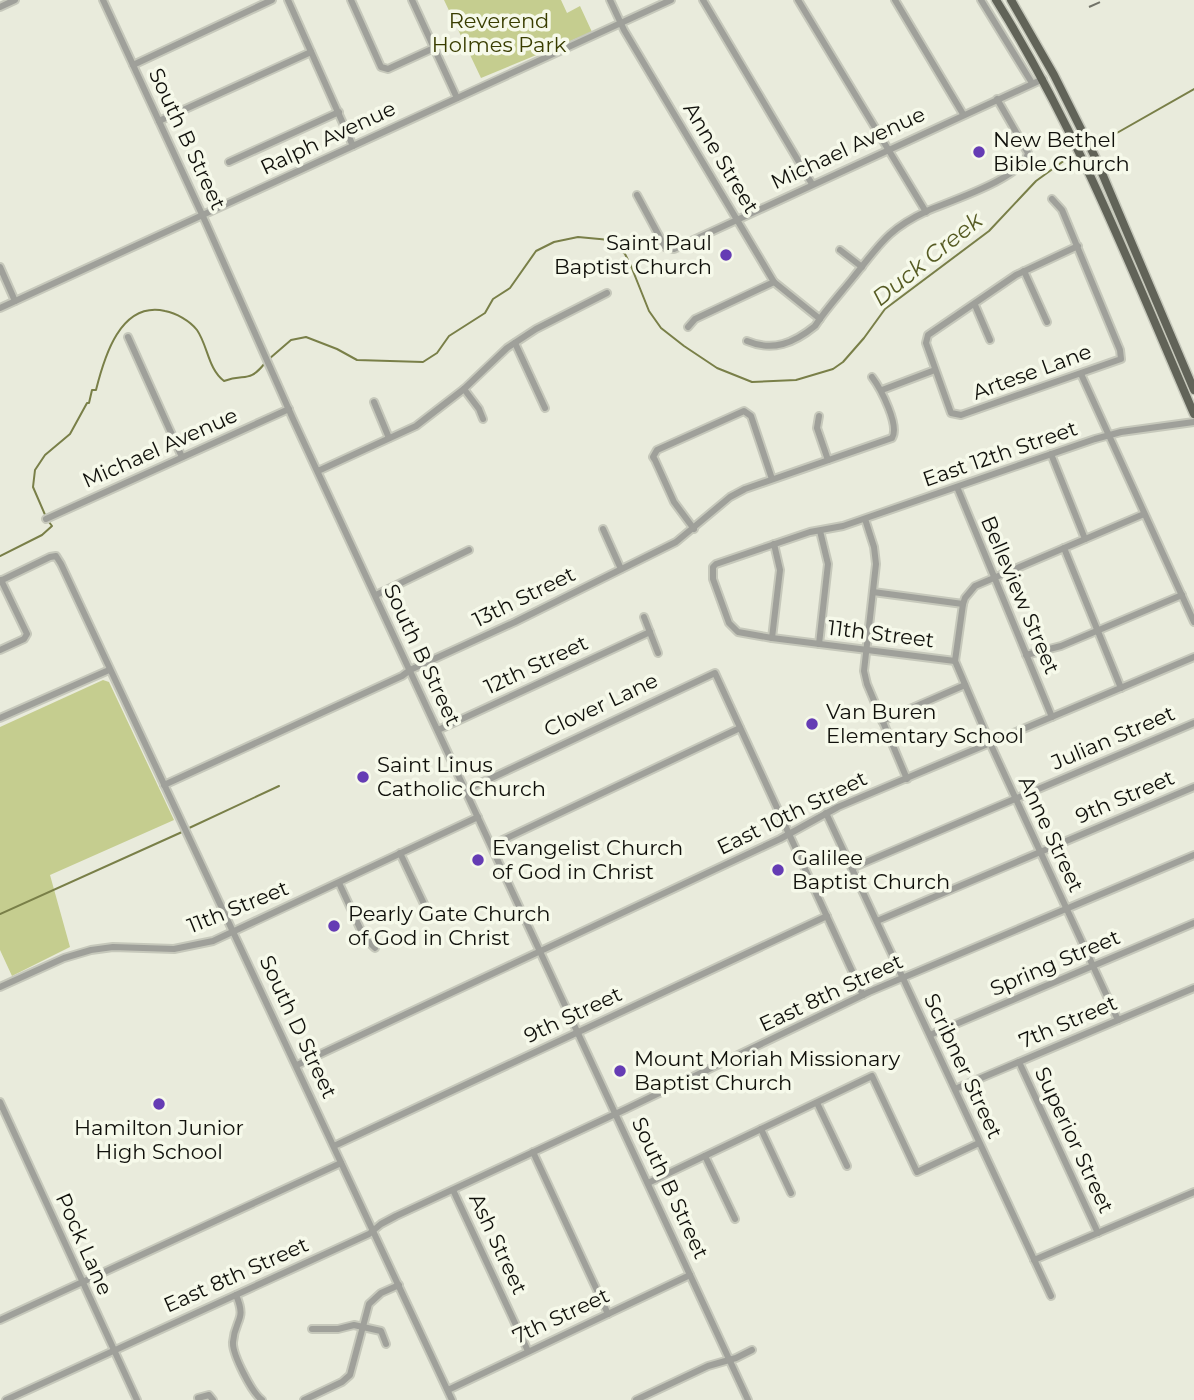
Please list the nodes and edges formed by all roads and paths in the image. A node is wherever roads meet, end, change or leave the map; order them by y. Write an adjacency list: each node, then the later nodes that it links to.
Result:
1 (15, 0): 15 (street)
2 (103, 0): 19 (street, South B Street)
3 (272, 0): 19 (street)
4 (288, 0): 18 (street)
5 (351, 0): 17 (street)
6 (412, 0): 17 (street)
7 (610, 0): 16 (street, Anne Street)
8 (671, 0): 16 (street, Ralph Avenue)
9 (703, 0): 30 (street)
10 (798, 0): 28 (street)
11 (895, 0): 25 (street)
12 (981, 0): 21 (street)
13 (996, 0): 20 (main road)
14 (1010, 0): 58 (main road)
15 (0, 7)
16 (620, 23): 22 (street, Ralph Avenue); 35 (street, Anne Street)
17 (434, 48): 22 (street)
18 (311, 52): 24 (street); 26 (street)
19 (133, 65): 26 (street, South B Street)
20 (1043, 79): 21 (street, Michael Avenue); 62 (main road)
21 (1032, 83): 23 (street, Michael Avenue)
22 (457, 98): 27 (street, Ralph Avenue)
23 (997, 99): 25 (street, Michael Avenue); 33 (street)
24 (339, 112): 27 (street); 29 (street)
25 (963, 114): 28 (street, Michael Avenue)
26 (159, 121): 34 (street, South B Street)
27 (353, 146): 34 (street, Ralph Avenue)
28 (887, 149): 30 (street, Michael Avenue); 33 (street)
29 (229, 162)
30 (812, 184): 35 (street, Michael Avenue)
31 (637, 195): 35 (street, Michael Avenue)
32 (1052, 199): 36 (street)
33 (926, 212): 39 (street)
34 (202, 215): 43 (street, Ralph Avenue); 61 (street, South B Street)
35 (737, 218): 41 (street, Anne Street)
36 (1078, 246): 40 (street); 54 (street, Artese Lane)
37 (840, 250): 39 (street)
38 (0, 267): 43 (street)
39 (862, 267): 46 (street)
40 (1024, 271): 44 (street); 47 (street)
41 (774, 282): 46 (street, Anne Street); 48 (street)
42 (607, 293): 52 (street)
43 (15, 301): 45 (street, Ralph Avenue)
44 (975, 305): 50 (street); 53 (street)
45 (0, 308)
46 (820, 319): 51 (street)
47 (1047, 322)
48 (688, 327)
49 (128, 337): 69 (street)
50 (990, 340)
51 (747, 341)
52 (515, 344): 56 (street); 60 (street)
53 (934, 370): 54 (street, Artese Lane); 57 (street)
54 (1081, 374): 66 (street)
55 (872, 377): 57 (street)
56 (464, 389): 64 (street); 67 (street)
57 (882, 390): 70 (street, 13th Street)
58 (1194, 390)
59 (374, 402): 67 (street)
60 (545, 408)
61 (289, 409): 69 (street, Michael Avenue); 71 (street, South B Street)
62 (1194, 414)
63 (819, 416): 70 (street)
64 (483, 419)
65 (1194, 422): 66 (street, East 12th Street)
66 (1108, 436): 68 (street, East 12th Street); 74 (street)
67 (389, 438): 71 (street)
68 (1051, 454): 73 (street, East 12th Street); 80 (street)
69 (182, 457): 75 (street, Michael Avenue)
70 (828, 460): 72 (street, 13th Street)
71 (318, 471): 88 (street, South B Street)
72 (772, 479): 78 (street, 13th Street); 78 (street)
73 (957, 487): 76 (street, East 12th Street); 85 (street, Belleview Street)
74 (1144, 514): 80 (street); 89 (street)
75 (46, 519)
76 (864, 519): 79 (street, East 12th Street); 87 (street)
77 (603, 529): 84 (street)
78 (694, 529): 84 (street, 13th Street)
79 (820, 531): 81 (street); 96 (street)
80 (1085, 538): 82 (street)
81 (774, 544): 95 (street); 95 (street, 11th Street)
82 (1064, 548): 85 (street); 93 (street)
83 (470, 550): 88 (street)
84 (621, 569): 104 (street, 13th Street)
85 (993, 577): 90 (street); 100 (street, Belleview Street)
86 (1, 581): 97 (street); 103 (street, South D Street)
87 (873, 592): 90 (street); 98 (street)
88 (376, 595): 104 (street, South B Street)
89 (1182, 595): 92 (street); 93 (street)
90 (963, 604): 102 (street, 11th Street)
91 (644, 617): 94 (street)
92 (1194, 622)
93 (1097, 630): 100 (street); 106 (street)
94 (650, 632): 99 (street); 112 (street, 12th Street)
95 (772, 638): 96 (street, 11th Street)
96 (819, 644): 98 (street, 11th Street)
97 (0, 650)
98 (865, 650): 102 (street, 11th Street); 109 (street)
99 (658, 653)
100 (1026, 654): 107 (street, Belleview Street)
101 (1194, 657): 106 (street, East 10th Street)
102 (955, 661): 105 (street, Anne Street)
103 (109, 670): 108 (street); 115 (street, South D Street)
104 (411, 670): 112 (street, South B Street); 115 (street, 13th Street)
105 (965, 685): 109 (street); 113 (street, Anne Street)
106 (1121, 688): 107 (street, East 10th Street)
107 (1052, 717): 113 (street, East 10th Street)
108 (0, 718)
109 (882, 721): 114 (street)
110 (1194, 723): 118 (street, Julian Street)
111 (740, 728): 117 (street, Clover Lane); 121 (street); 122 (street)
112 (438, 730): 117 (street, South B Street)
113 (990, 743): 114 (street, East 10th Street); 118 (street, Anne Street)
114 (907, 779): 119 (street, East 10th Street)
115 (164, 785): 133 (street, South D Street)
116 (1194, 787): 123 (street, 9th Street)
117 (466, 790): 120 (street, South B Street)
118 (1015, 798): 123 (street, Anne Street); 126 (street, Julian Street)
119 (826, 813): 121 (street, East 10th Street); 126 (street, Scribner Street)
120 (478, 817): 122 (street, South B Street); 124 (street, 11th Street)
121 (788, 835): 130 (street); 135 (street, East 10th Street)
122 (492, 845): 135 (street, South B Street)
123 (1040, 852): 129 (street, Anne Street); 131 (street, 9th Street)
124 (400, 853): 127 (street, 11th Street); 128 (street)
125 (1194, 855): 129 (street, East 8th Street)
126 (852, 868): 131 (street, Scribner Street)
127 (339, 883): 133 (street, 11th Street); 134 (street)
128 (425, 906)
129 (1066, 908): 136 (street, Anne Street); 137 (street, East 8th Street)
130 (827, 916): 140 (street); 142 (street, 9th Street)
131 (877, 921): 137 (street, Scribner Street)
132 (1194, 923): 136 (street, Spring Street)
133 (235, 932): 138 (street, 11th Street); 145 (street, South D Street)
134 (375, 948)
135 (541, 951): 142 (street, South B Street); 145 (street, East 10th Street)
136 (1093, 966): 141 (street, Anne Street); 143 (street, Spring Street)
137 (903, 978): 140 (street, East 8th Street); 143 (street, Scribner Street)
138 (0, 988)
139 (1194, 988): 141 (street, 7th Street)
140 (863, 995): 149 (street, East 8th Street)
141 (1118, 1020): 144 (street, 7th Street)
142 (578, 1032): 149 (street, South B Street); 152 (street, 9th Street)
143 (930, 1035): 146 (street, Scribner Street)
144 (1018, 1062): 146 (street, 7th Street); 163 (street, Superior Street)
145 (297, 1065): 152 (street, South D Street)
146 (955, 1089): 151 (street, Scribner Street)
147 (0, 1102): 166 (street, Pock Lane)
148 (817, 1102): 150 (street); 151 (street); 156 (street)
149 (616, 1114): 153 (street, East 8th Street); 157 (street, South B Street)
150 (761, 1129): 154 (street); 160 (street)
151 (979, 1143): 164 (street, Scribner Street)
152 (334, 1146): 155 (street, South D Street)
153 (533, 1152): 158 (street, East 8th Street); 170 (street)
154 (705, 1156): 157 (street); 161 (street)
155 (341, 1163): 162 (street, South D Street); 166 (street)
156 (847, 1166)
157 (648, 1183): 165 (street, South B Street)
158 (453, 1190): 162 (street, East 8th Street); 177 (street, Ash Street)
159 (1194, 1192): 163 (street)
160 (791, 1193)
161 (735, 1219)
162 (373, 1230): 167 (street, South D Street); 168 (street, East 8th Street)
163 (1098, 1233): 164 (street)
164 (1034, 1260): 169 (street, Scribner Street)
165 (691, 1275): 170 (street, 7th Street); 178 (street, South B Street)
166 (83, 1282): 171 (street); 175 (street, Pock Lane)
167 (399, 1285): 172 (street); 179 (street, South D Street)
168 (236, 1295): 175 (street, East 8th Street); 184 (street)
169 (1051, 1296)
170 (608, 1314): 177 (street, 7th Street)
171 (0, 1320)
172 (362, 1326): 173 (street); 174 (street); 185 (street)
173 (312, 1329)
174 (386, 1344)
175 (113, 1350): 181 (street, East 8th Street); 182 (street, Pock Lane)
176 (752, 1350): 178 (street)
177 (528, 1351): 179 (street, 7th Street)
178 (729, 1359): 187 (street); 188 (street, South B Street)
179 (448, 1390): 186 (street, South D Street)
180 (198, 1398): 183 (street)
181 (6, 1400)
182 (137, 1400)
183 (213, 1400)
184 (262, 1400)
185 (304, 1400)
186 (452, 1400)
187 (636, 1400)
188 (748, 1400)

